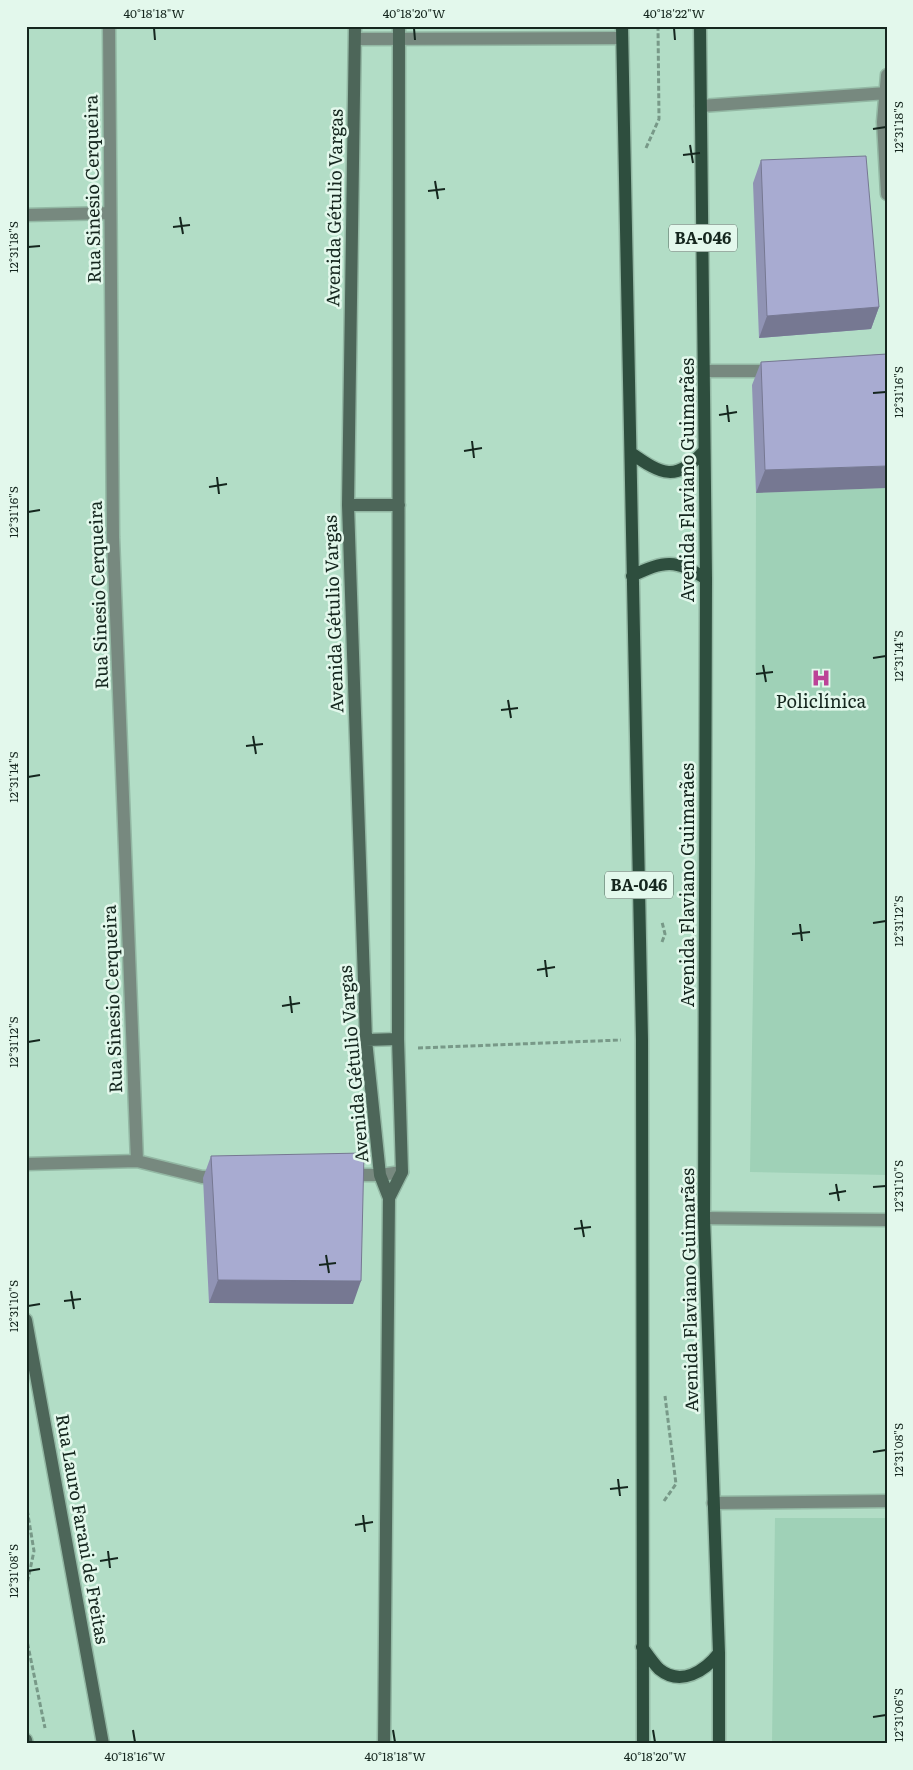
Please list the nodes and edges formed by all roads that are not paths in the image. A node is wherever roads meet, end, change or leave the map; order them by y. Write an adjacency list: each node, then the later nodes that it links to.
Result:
1 (108, 26): 10 (street, Rua Sinesio Cerqueira)
2 (700, 26): 8 (main road, Avenida Flaviano Guimarães / BA-046)
3 (355, 32): 4 (street); 16 (street, Avenida Gétulio Vargas)
4 (399, 32): 5 (street); 17 (street, Avenida Gétulio Vargas)
5 (622, 32): 15 (main road, BA-046)
6 (887, 75): 7 (street)
7 (886, 93): 8 (street); 9 (street)
8 (701, 106): 12 (main road, Avenida Flaviano Guimarães / BA-046)
9 (887, 194)
10 (110, 213): 11 (street); 22 (street, Rua Sinesio Cerqueira)
11 (26, 215)
12 (705, 371): 13 (street); 14 (main road, Avenida Flaviano Guimarães / BA-046)
13 (791, 372)
14 (704, 450): 15 (main road); 19 (main road, Avenida Flaviano Guimarães / BA-046)
15 (630, 453): 18 (main road, BA-046)
16 (348, 505): 17 (street); 20 (street, Avenida Gétulio Vargas)
17 (399, 505): 21 (street, Avenida Gétulio Vargas)
18 (632, 576): 19 (main road); 34 (main road, BA-046)
19 (706, 579): 29 (main road, Avenida Flaviano Guimarães / BA-046)
20 (366, 1040): 21 (street); 26 (street, Avenida Gétulio Vargas)
21 (398, 1044): 24 (street, Avenida Gétulio Vargas)
22 (137, 1161): 23 (street); 27 (street)
23 (26, 1164)
24 (402, 1172): 26 (street); 28 (street, Avenida Gétulio Vargas)
25 (329, 1175): 26 (street)
26 (380, 1175): 28 (street, Avenida Gétulio Vargas)
27 (232, 1176)
28 (389, 1198): 39 (street, Avenida Gétulio Vargas)
29 (704, 1218): 30 (street); 33 (main road, Avenida Flaviano Guimarães / BA-046)
30 (887, 1220)
31 (26, 1320): 38 (street, Rua Lauro Farani de Freitas)
32 (887, 1501): 33 (street)
33 (713, 1503): 35 (main road, Avenida Flaviano Guimarães / BA-046)
34 (642, 1647): 35 (main road); 40 (main road, BA-046)
35 (719, 1653): 41 (main road, Avenida Flaviano Guimarães / BA-046)
36 (26, 1740): 37 (street)
37 (27, 1744)
38 (103, 1744)
39 (384, 1744)
40 (643, 1744)
41 (719, 1744)

